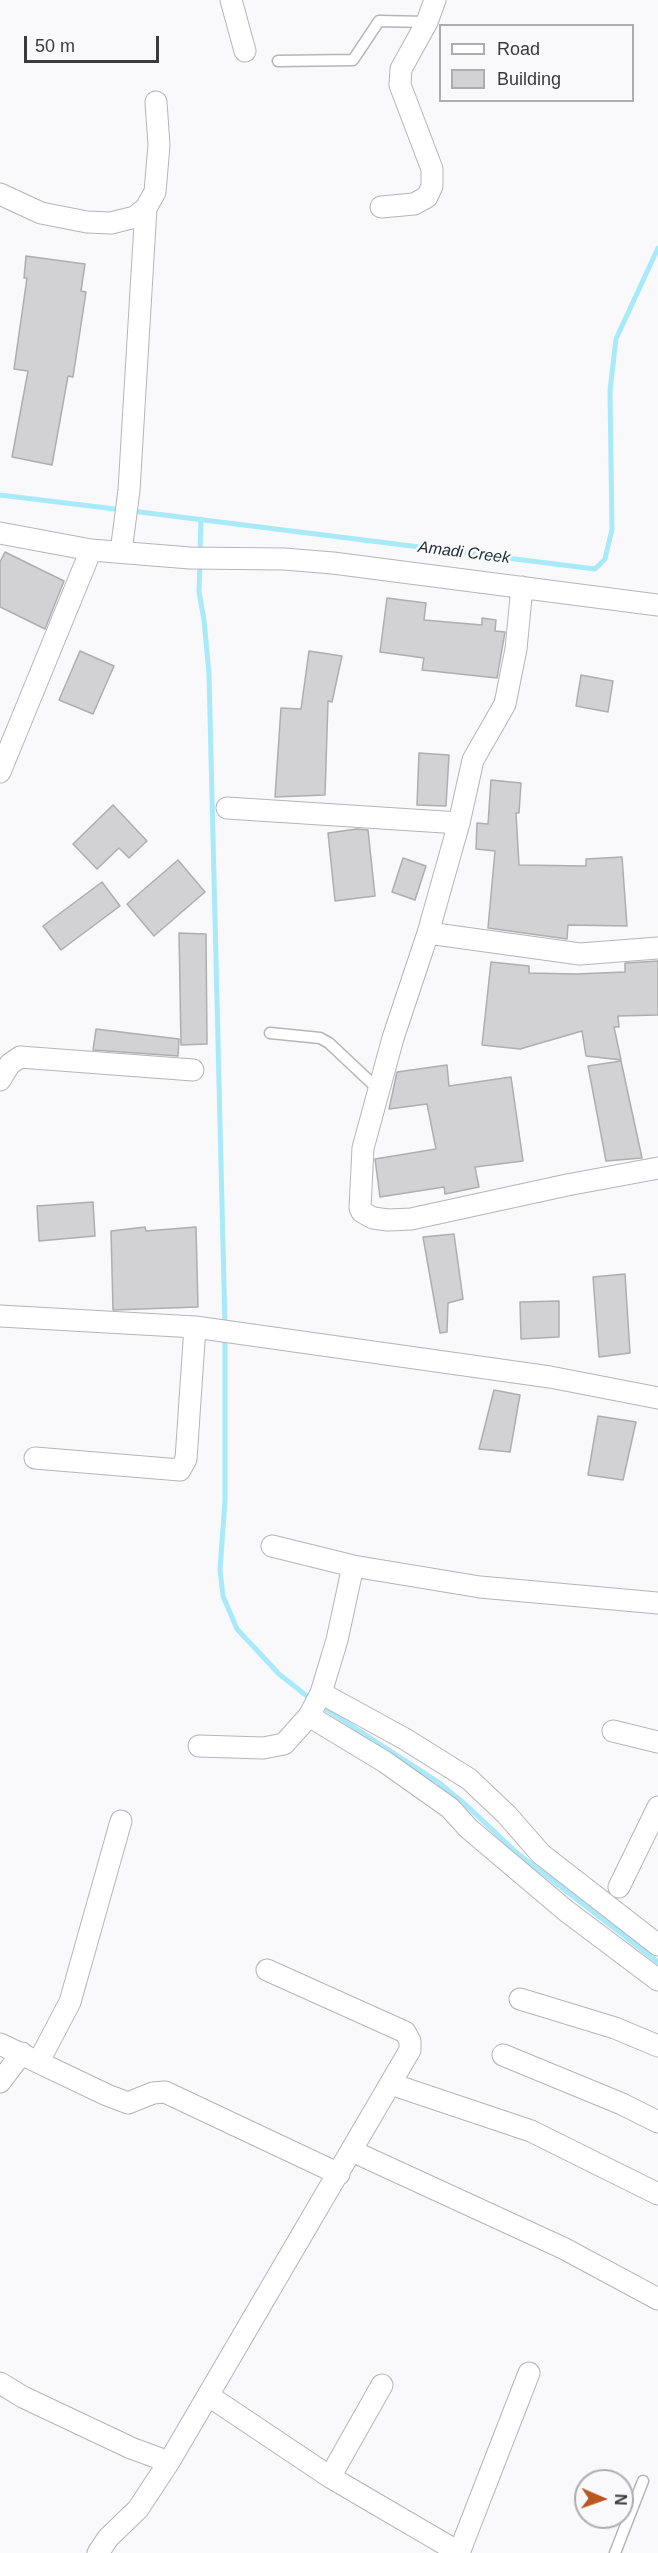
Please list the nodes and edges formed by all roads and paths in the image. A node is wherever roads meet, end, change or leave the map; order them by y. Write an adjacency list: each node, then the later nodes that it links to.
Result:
1 (231, 0): 4 (street)
2 (435, 0): 3 (street)
3 (427, 22): 5 (lane); 8 (street)
4 (245, 51)
5 (278, 61)
6 (156, 102): 9 (street)
7 (0, 194): 9 (street)
8 (381, 207)
9 (147, 208): 11 (street)
10 (0, 533): 12 (street)
11 (122, 544): 12 (street); 13 (street)
12 (91, 550): 15 (street)
13 (522, 587): 14 (street); 17 (street)
14 (658, 605)
15 (0, 772)
16 (227, 808): 17 (street)
17 (459, 823): 18 (street)
18 (428, 933): 19 (street); 23 (street)
19 (658, 948)
20 (270, 1033): 23 (lane)
21 (193, 1070): 22 (street)
22 (0, 1080)
23 (379, 1090): 24 (street)
24 (658, 1168)
25 (0, 1316): 26 (street)
26 (202, 1328): 27 (street); 28 (street)
27 (658, 1398)
28 (35, 1458)
29 (272, 1546): 30 (street)
30 (353, 1566): 31 (street); 32 (street)
31 (658, 1603)
32 (321, 1693): 33 (street); 40 (street)
33 (309, 1716): 36 (street); 42 (street)
34 (613, 1731): 35 (street)
35 (658, 1742)
36 (199, 1746)
37 (658, 1807): 39 (street)
38 (120, 1821): 47 (street)
39 (619, 1887)
40 (658, 1945)
41 (267, 1970): 49 (street)
42 (658, 1980)
43 (520, 1999): 45 (street)
44 (0, 2044): 47 (street)
45 (658, 2046)
46 (503, 2055): 50 (street)
47 (30, 2057): 48 (street); 52 (street)
48 (0, 2082)
49 (391, 2084): 51 (street); 53 (street)
50 (658, 2122)
51 (352, 2151): 52 (street); 54 (street)
52 (339, 2174): 58 (street)
53 (658, 2194)
54 (658, 2299)
55 (529, 2373): 63 (street)
56 (0, 2383): 59 (street)
57 (382, 2385): 60 (street)
58 (209, 2396): 59 (street); 60 (street)
59 (169, 2462): 62 (street)
60 (330, 2477): 63 (street)
61 (643, 2481): 64 (lane)
62 (98, 2553)
63 (459, 2553)
64 (615, 2553)

